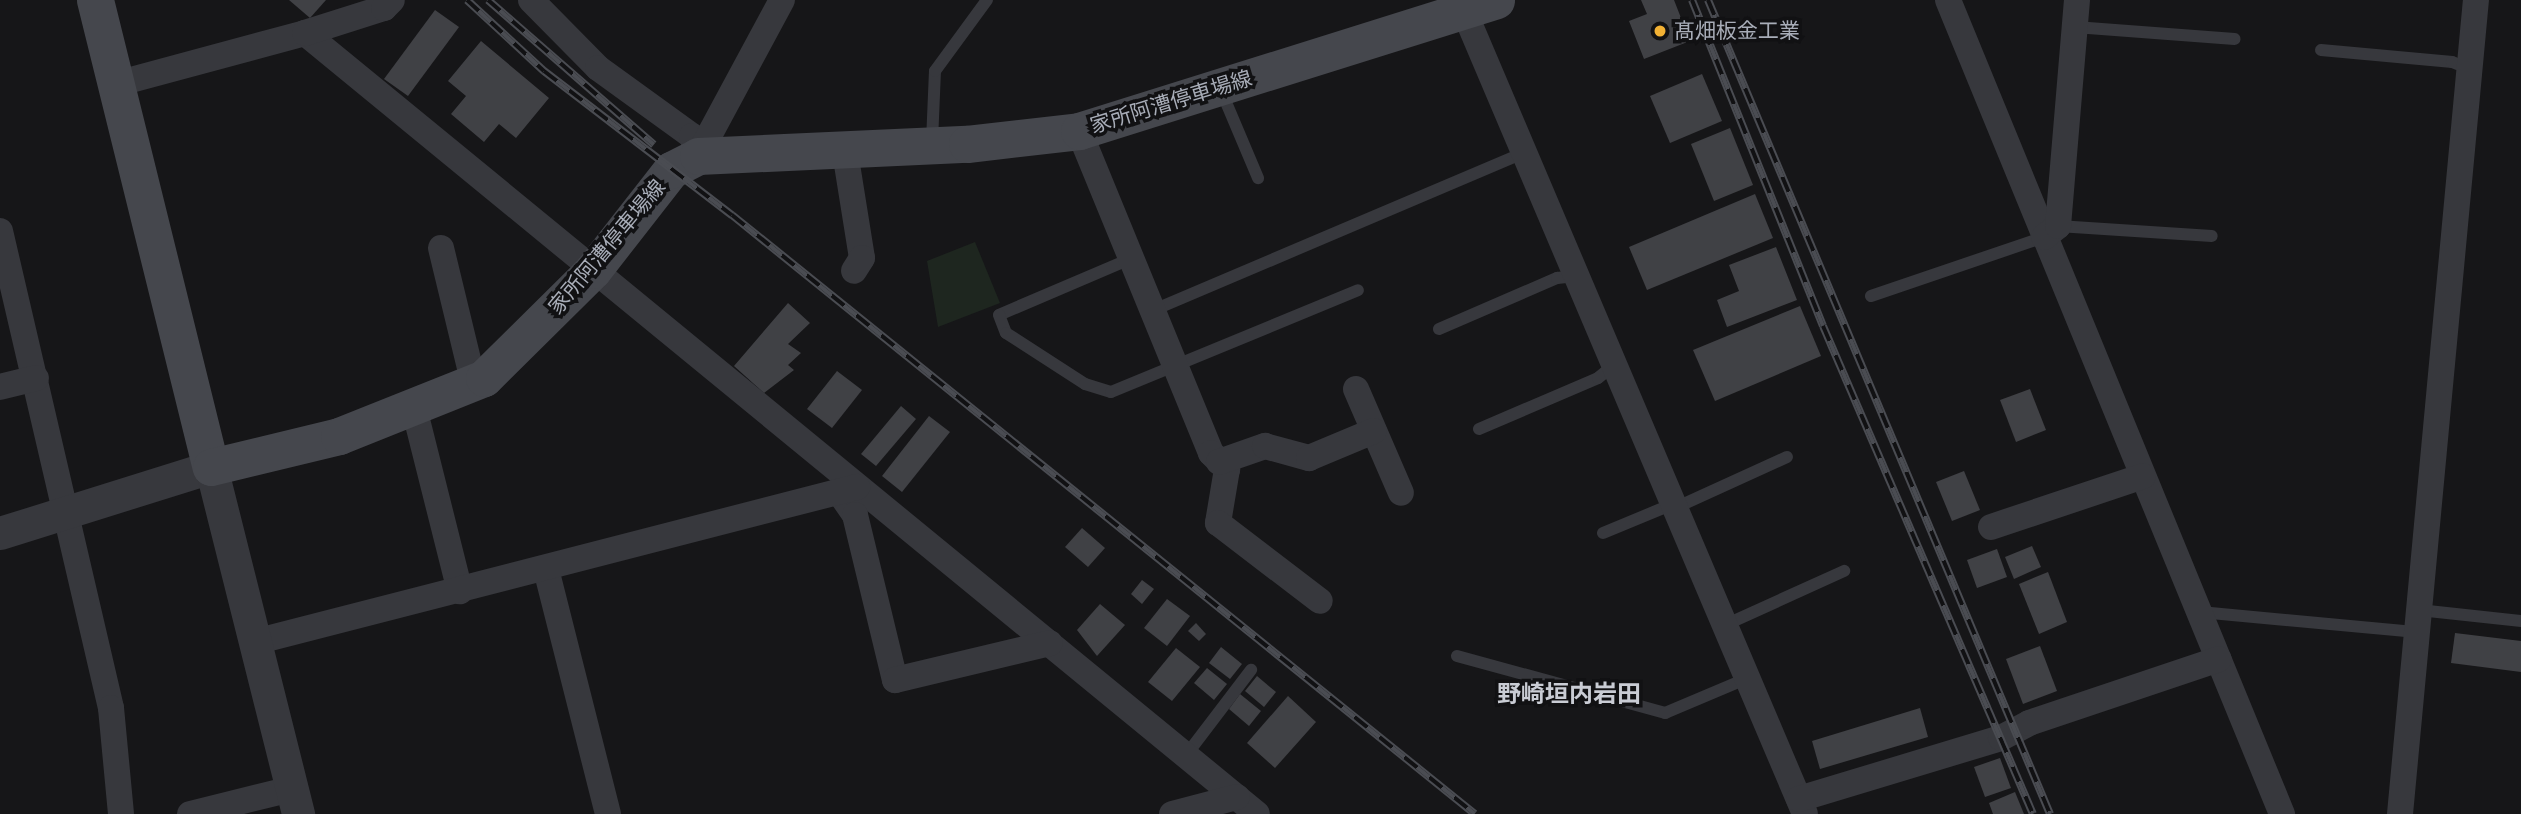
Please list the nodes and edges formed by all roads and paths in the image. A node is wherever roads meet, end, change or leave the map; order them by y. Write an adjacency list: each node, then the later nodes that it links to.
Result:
1 (95, 0): 15 (main road)
2 (392, 0): 11 (street)
3 (531, 0): 21 (street)
4 (782, 0): 21 (street)
5 (987, 0): 18 (lane)
6 (1948, 0): 24 (street)
7 (2077, 0): 10 (street)
8 (2476, 0): 14 (street)
9 (1480, 5): 16 (main road, 家所阿漕停車場線); 20 (street)
10 (2075, 27): 12 (lane); 24 (street)
11 (305, 33): 15 (street); 28 (street)
12 (2235, 39)
13 (2321, 50): 14 (lane)
14 (2470, 69): 60 (street)
15 (116, 84): 46 (main road)
16 (1219, 87): 17 (main road, 家所阿漕停車場線); 22 (lane)
17 (1079, 131): 18 (main road, 家所阿漕停車場線); 27 (street)
18 (932, 146): 19 (main road, 家所阿漕停車場線)
19 (845, 152): 21 (main road, 家所阿漕停車場線); 29 (street)
20 (1524, 153): 30 (street); 33 (lane)
21 (698, 156): 28 (main road, 家所阿漕停車場線)
22 (1258, 178)
23 (0, 231): 37 (street)
24 (2051, 231): 25 (lane); 32 (lane); 47 (street)
25 (2213, 236)
26 (441, 248): 38 (street)
27 (1130, 258): 33 (street); 36 (lane)
28 (593, 270): 38 (main road, 家所阿漕停車場線); 48 (street)
29 (854, 271)
30 (1576, 276): 34 (lane); 35 (street)
31 (1358, 290): 36 (lane)
32 (1871, 296)
33 (1156, 309): 36 (street)
34 (1438, 329)
35 (1614, 365): 42 (lane); 50 (street)
36 (1179, 366): 45 (street)
37 (36, 378): 39 (street); 51 (street)
38 (474, 384): 41 (main road, 家所阿漕停車場線)
39 (0, 387)
40 (1356, 388): 43 (street)
41 (414, 408): 46 (main road, 家所阿漕停車場線); 57 (street)
42 (1479, 429)
43 (1374, 431): 45 (street); 49 (street)
44 (1787, 457): 50 (lane)
45 (1219, 462): 58 (street)
46 (211, 467): 51 (street); 63 (street)
47 (2143, 476): 52 (street); 59 (street)
48 (848, 489): 55 (street); 64 (street); 64 (street)
49 (1401, 493)
50 (1674, 506): 54 (lane); 62 (street)
51 (68, 515): 53 (street); 73 (street)
52 (1991, 527)
53 (0, 533)
54 (1603, 533)
55 (546, 569): 57 (street); 75 (street)
56 (1844, 571): 62 (lane)
57 (460, 591): 63 (street)
58 (1320, 601)
59 (2200, 612): 60 (lane); 66 (street)
60 (2418, 621): 61 (lane); 78 (street)
61 (2521, 621)
62 (1725, 625): 68 (street)
63 (256, 642): 70 (street)
64 (1050, 643): 69 (street)
65 (1457, 656): 68 (lane)
66 (2219, 659): 72 (street); 77 (street)
67 (1251, 670): 69 (lane)
68 (1748, 678): 72 (street)
69 (1186, 754): 71 (street)
70 (294, 802): 74 (street)
71 (1247, 806): 76 (street)
72 (1802, 807)
73 (121, 814)
74 (190, 814)
75 (608, 814)
76 (1172, 814)
77 (2282, 814)
78 (2400, 814)

